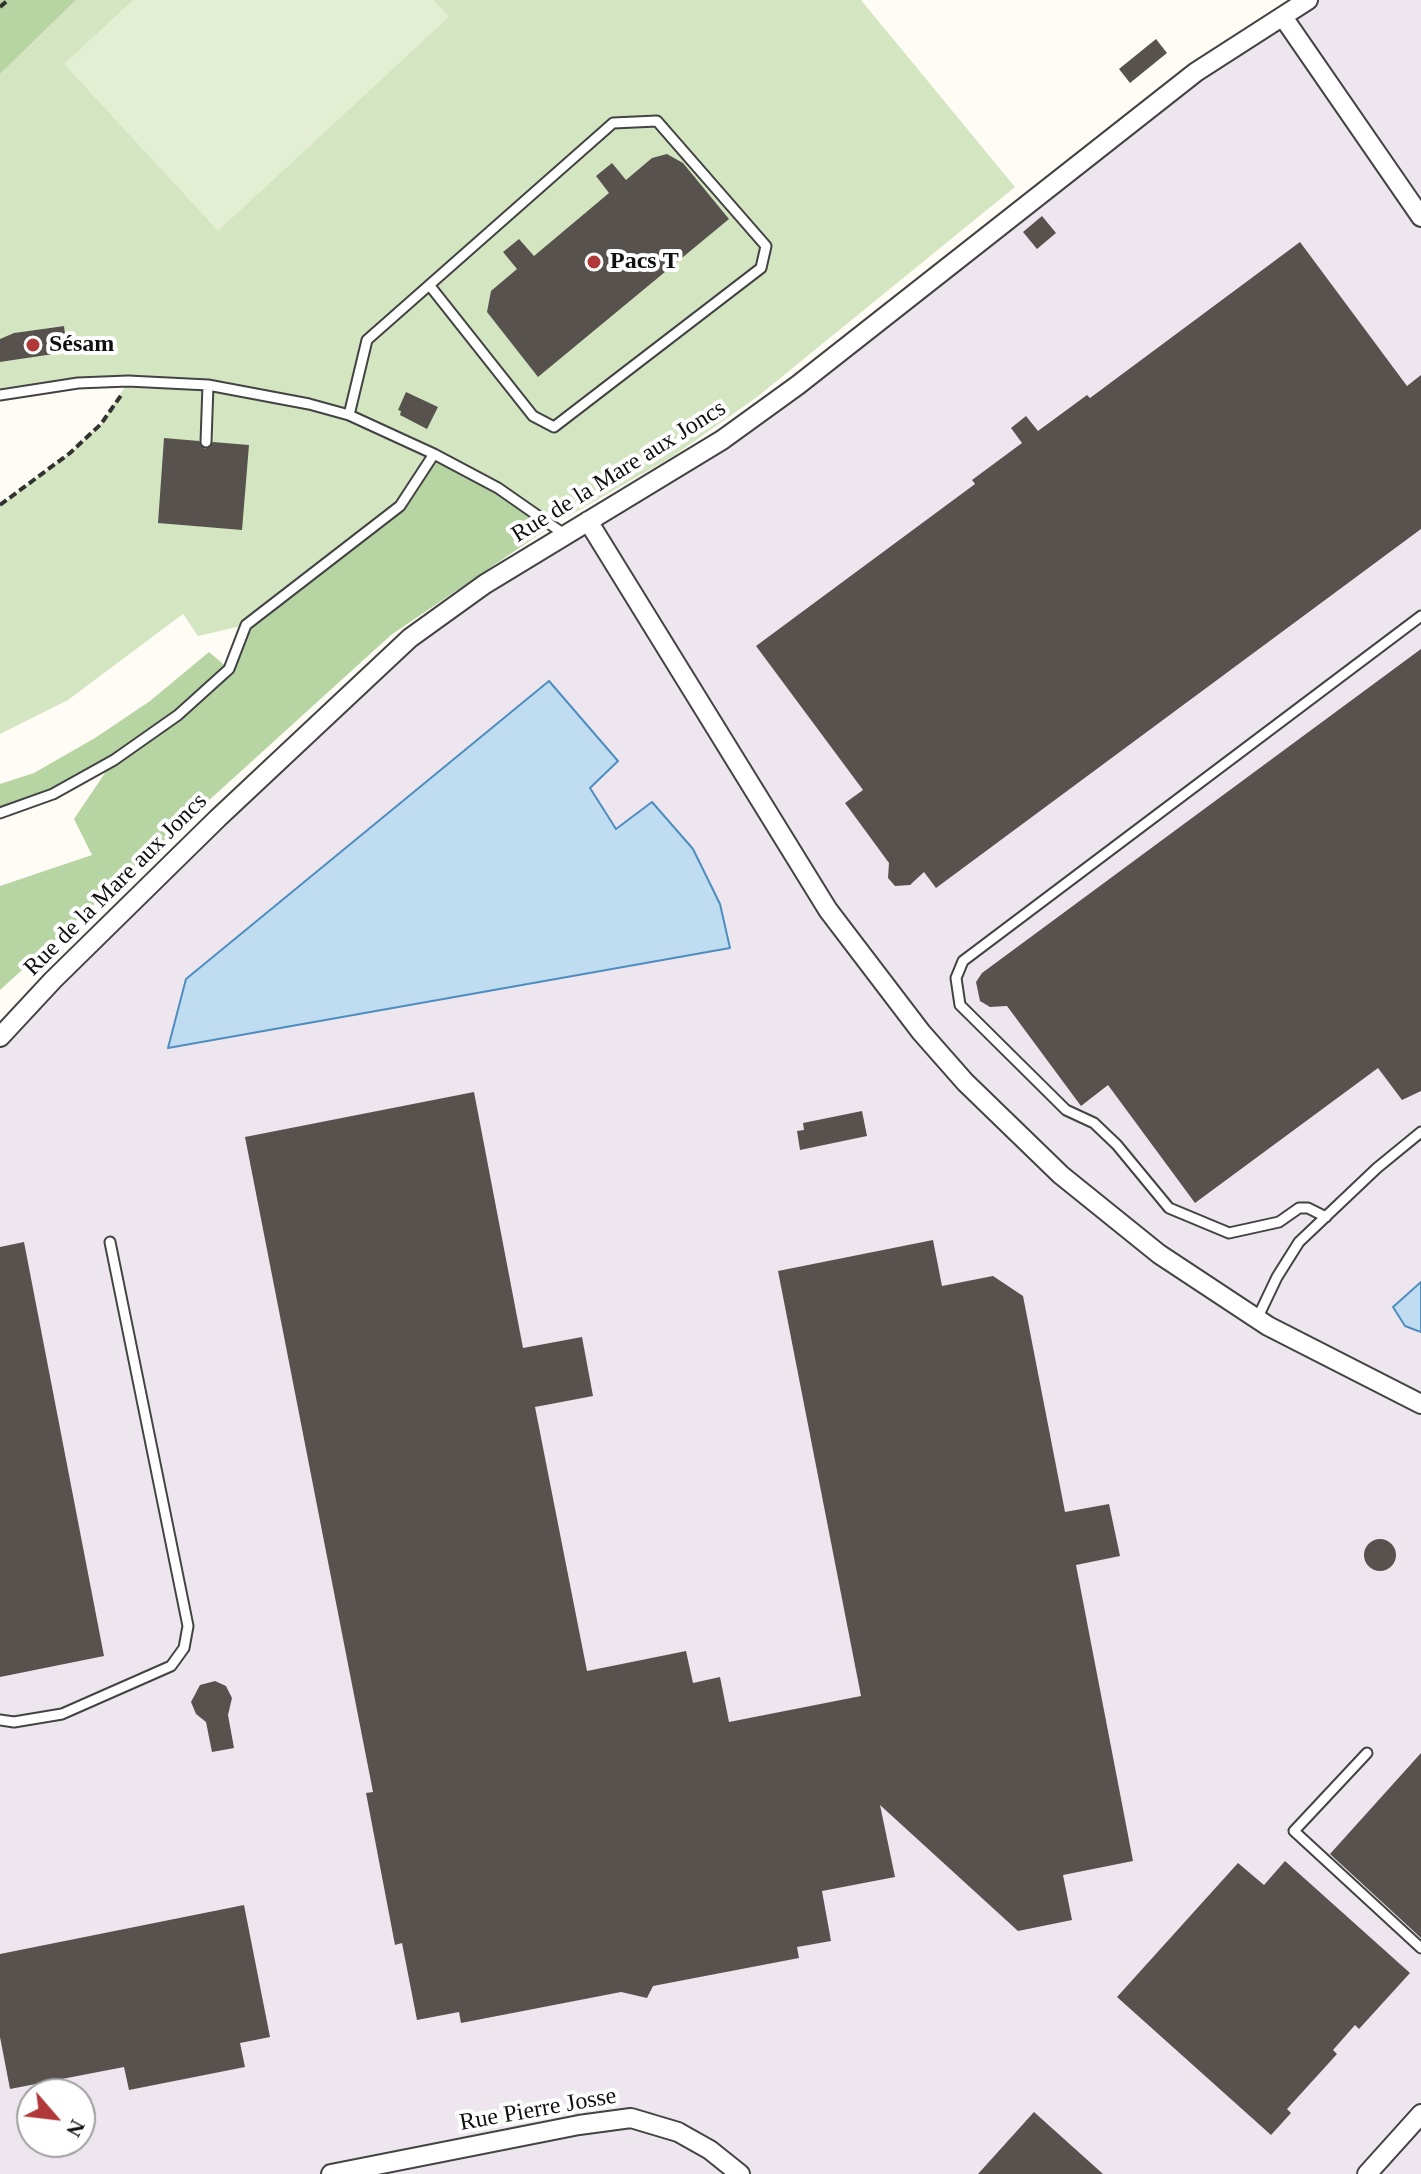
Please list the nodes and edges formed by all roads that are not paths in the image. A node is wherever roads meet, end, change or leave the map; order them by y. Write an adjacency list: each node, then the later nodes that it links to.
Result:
1 (1308, 0): 2 (street, Rue de la Mare aux Joncs)
2 (1283, 17): 3 (street); 10 (street, Rue de la Mare aux Joncs)
3 (1421, 217)
4 (430, 286): 4 (lane); 7 (lane)
5 (208, 385): 6 (lane); 7 (lane); 8 (lane)
6 (0, 395)
7 (349, 415): 9 (lane)
8 (206, 442)
9 (434, 454): 11 (lane); 13 (lane)
10 (588, 521): 11 (street, Rue de la Mare aux Joncs); 18 (street)
11 (564, 534): 14 (street, Rue de la Mare aux Joncs)
12 (1421, 616): 16 (lane)
13 (0, 813)
14 (0, 1037)
15 (1421, 1132): 16 (lane)
16 (1326, 1217): 18 (lane)
17 (110, 1242): 20 (lane)
18 (1257, 1319): 19 (street)
19 (1421, 1404)
20 (0, 1720)
21 (1367, 1753): 22 (lane)
22 (1421, 1948)
23 (1421, 2114): 26 (street)
24 (331, 2174): 25 (street, Rue Pierre Josse)
25 (740, 2174)
26 (1367, 2174)

